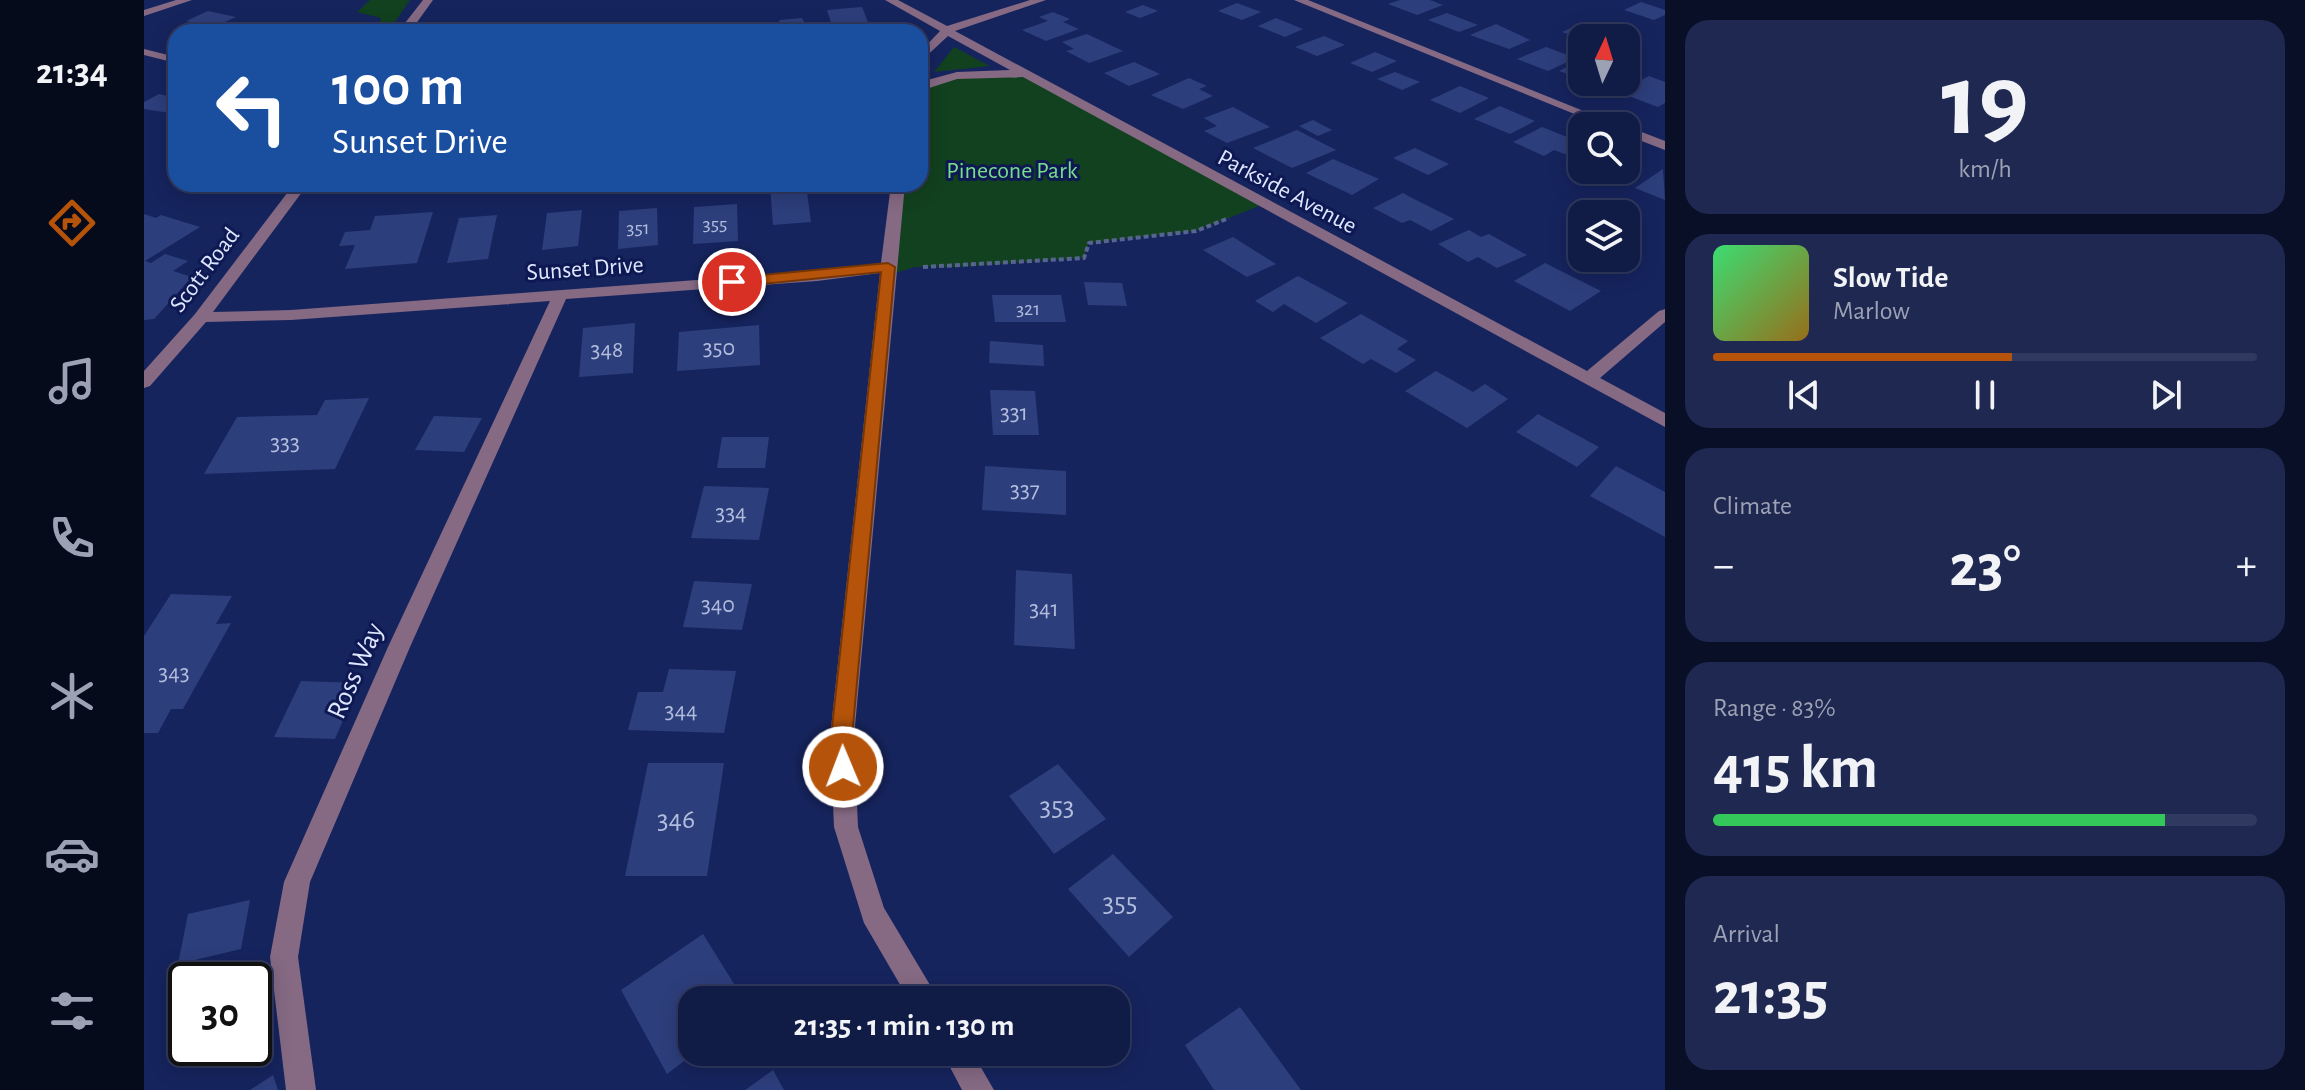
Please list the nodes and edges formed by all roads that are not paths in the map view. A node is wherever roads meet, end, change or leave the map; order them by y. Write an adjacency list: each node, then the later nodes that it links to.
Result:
1 (187, 0): 6 (street)
2 (428, 0): 7 (street)
3 (890, 0): 8 (street, Parkside Avenue)
4 (1041, 0): 8 (street)
5 (1299, 0): 14 (street)
6 (144, 13)
7 (410, 24)
8 (947, 30): 9 (street); 12 (street, Parkside Avenue)
9 (928, 50)
10 (144, 52): 11 (street)
11 (168, 58)
12 (1025, 74): 13 (street); 23 (street, Parkside Avenue)
13 (928, 83)
14 (1580, 112)
15 (1640, 136): 16 (street)
16 (1665, 146)
17 (295, 192): 22 (street, Scott Road)
18 (897, 192): 19 (street)
19 (888, 267): 20 (street, Sunset Drive); 26 (street)
20 (560, 295): 22 (street, Sunset Drive); 28 (street, Ross Way)
21 (1665, 314): 23 (street)
22 (201, 317): 24 (street, Scott Road)
23 (1589, 379): 25 (street, Parkside Avenue)
24 (144, 382)
25 (1665, 421)
26 (917, 986)
27 (964, 1066): 29 (street)
28 (301, 1090)
29 (979, 1090)

